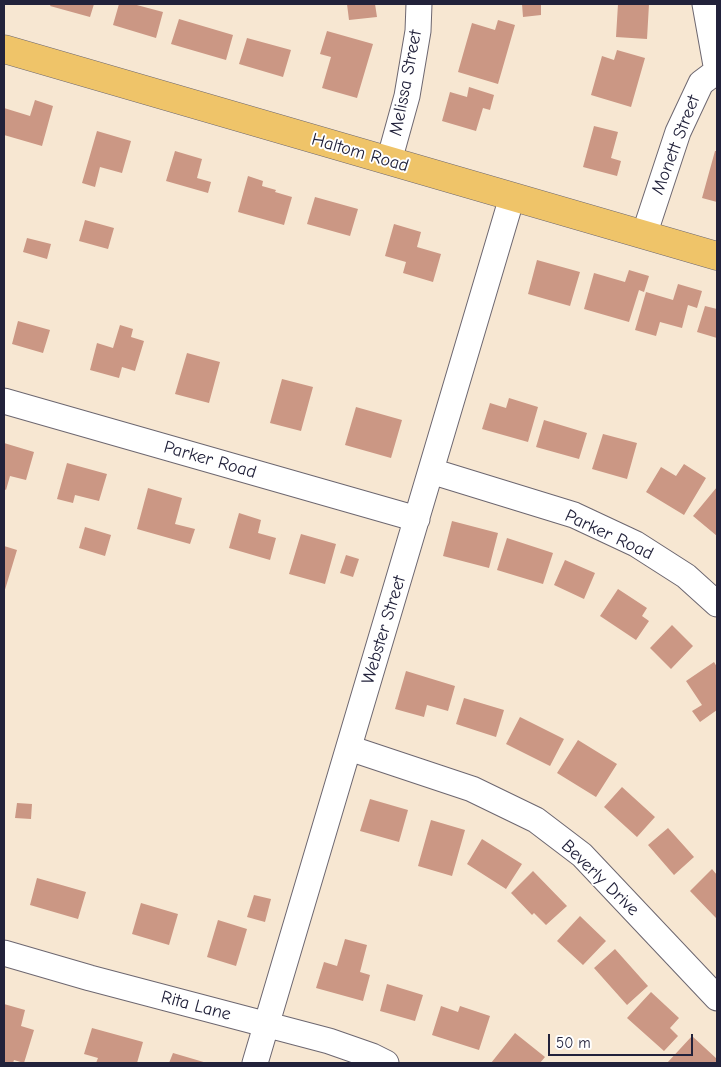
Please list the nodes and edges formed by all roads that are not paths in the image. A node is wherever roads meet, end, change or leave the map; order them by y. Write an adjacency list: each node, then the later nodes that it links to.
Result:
1 (418, 4): 5 (street, Melissa Street)
2 (705, 4): 4 (street, Monett Street)
3 (4, 49): 5 (main road, Haltom Road)
4 (717, 71): 7 (street, Monett Street)
5 (390, 161): 6 (main road, Haltom Road)
6 (512, 197): 7 (main road, Haltom Road); 10 (street, Webster Street)
7 (644, 235): 8 (main road, Haltom Road)
8 (717, 256)
9 (4, 401): 11 (street, Parker Road)
10 (431, 471): 11 (street, Webster Street); 12 (street, Parker Road)
11 (417, 519): 13 (street, Webster Street)
12 (717, 604)
13 (349, 748): 15 (street, Beverly Drive); 16 (street, Webster Street)
14 (4, 953): 16 (street, Rita Lane)
15 (717, 998)
16 (267, 1025): 17 (street, Webster Street); 18 (street, Rita Lane)
17 (256, 1063)
18 (386, 1063)

